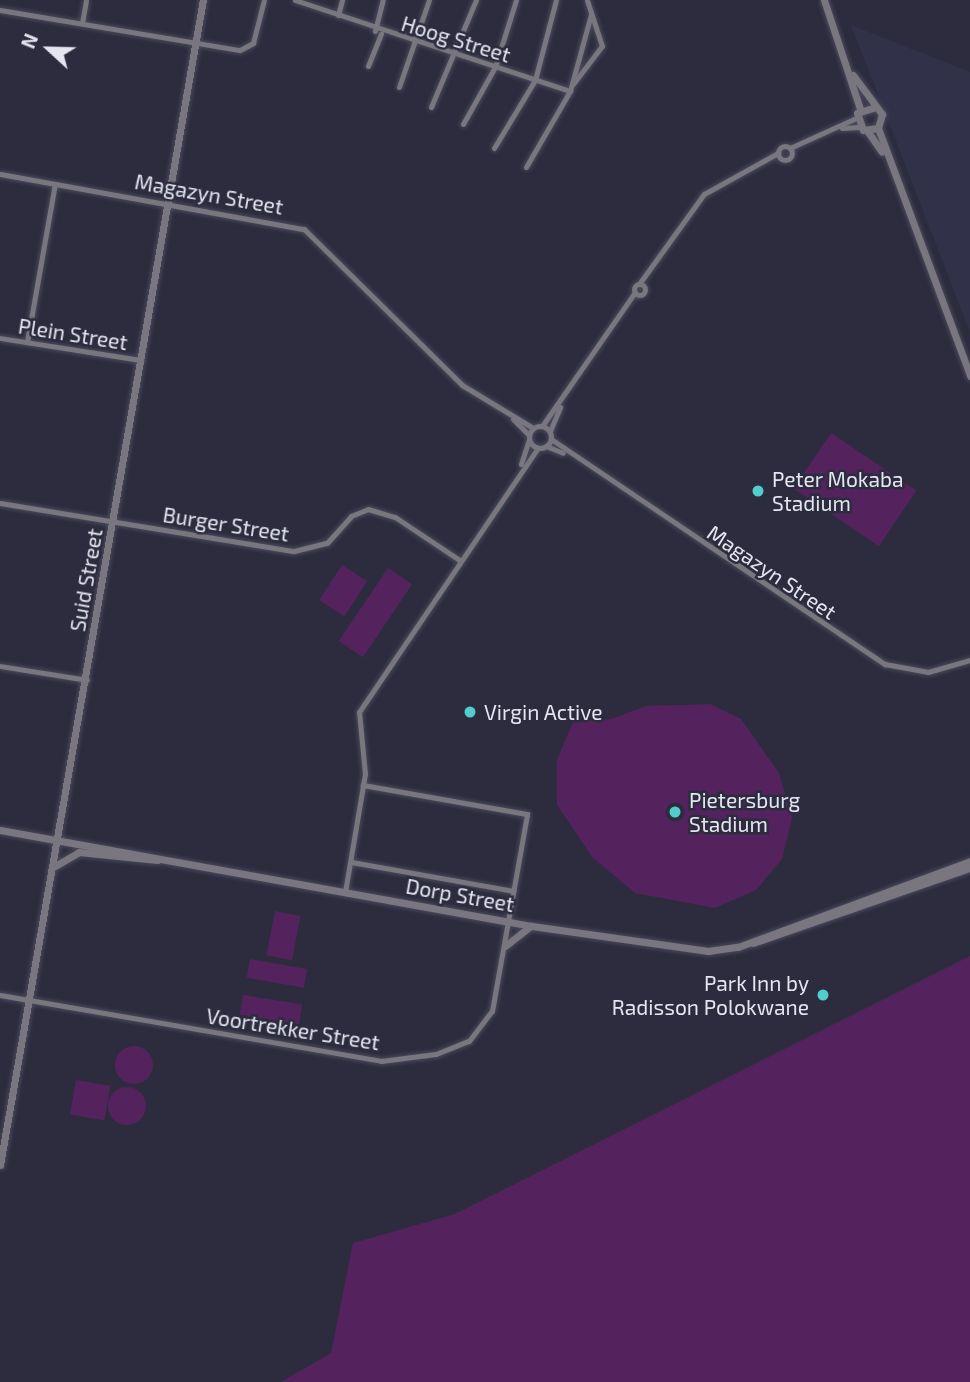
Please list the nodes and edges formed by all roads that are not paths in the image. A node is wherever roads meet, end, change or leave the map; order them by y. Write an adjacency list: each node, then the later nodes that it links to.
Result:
1 (86, 0): 16 (street)
2 (203, 0): 18 (street, Suid Street)
3 (264, 0): 18 (street)
4 (295, 0): 15 (street, Hoog Street)
5 (342, 0): 15 (street)
6 (383, 0): 17 (street)
7 (429, 0): 19 (street)
8 (476, 0): 20 (street)
9 (516, 0): 22 (street)
10 (556, 0): 24 (street)
11 (587, 0): 14 (street)
12 (824, 0): 23 (street)
13 (0, 10): 16 (street)
14 (591, 14): 26 (street); 26 (street)
15 (338, 15): 17 (street, Hoog Street)
16 (82, 23): 18 (street)
17 (378, 32): 19 (street, Hoog Street); 21 (street)
18 (196, 43): 43 (street, Suid Street)
19 (418, 43): 20 (street, Hoog Street); 25 (street)
20 (457, 57): 22 (street, Hoog Street); 27 (street)
21 (369, 65)
22 (495, 67): 24 (street, Hoog Street); 31 (street)
23 (853, 75): 28 (street); 29 (street)
24 (535, 80): 26 (street, Hoog Street); 36 (street)
25 (399, 87)
26 (571, 88): 40 (street)
27 (431, 107)
28 (876, 107): 29 (street); 34 (street)
29 (860, 108): 30 (street)
30 (856, 118): 32 (street); 33 (street)
31 (463, 124)
32 (859, 127): 33 (street); 35 (street)
33 (842, 128): 37 (street)
34 (878, 128): 35 (street); 39 (street)
35 (868, 132): 39 (street)
36 (494, 148)
37 (791, 151): 38 (street); 38 (street)
38 (779, 156): 48 (street)
39 (887, 159): 47 (street)
40 (526, 167)
41 (0, 174): 42 (street, Magazyn Street)
42 (55, 184): 43 (street, Magazyn Street); 45 (street)
43 (169, 203): 46 (street, Suid Street); 49 (street, Magazyn Street)
44 (0, 338): 45 (street, Plein Street)
45 (27, 342): 46 (street, Plein Street)
46 (142, 360): 60 (street, Suid Street)
47 (970, 376)
48 (563, 401): 50 (street); 52 (street)
49 (508, 414): 51 (street, Magazyn Street); 53 (street, Magazyn Street)
50 (542, 426): 51 (street); 52 (street)
51 (533, 428): 53 (street)
52 (550, 430): 54 (street)
53 (529, 437): 56 (street); 58 (street)
54 (551, 439): 55 (street); 57 (street, Magazyn Street)
55 (546, 446): 56 (street); 57 (street, Magazyn Street)
56 (538, 447): 58 (street)
57 (569, 456): 62 (street, Magazyn Street)
58 (518, 470): 61 (street)
59 (0, 503): 60 (street, Burger Street)
60 (114, 522): 61 (street, Burger Street); 64 (street, Suid Street)
61 (461, 561): 65 (street)
62 (970, 660)
63 (0, 666): 64 (street)
64 (87, 680): 67 (street, Suid Street)
65 (363, 785): 70 (street); 73 (street, Voortrekker Street)
66 (0, 830): 67 (street, Dorp Street)
67 (59, 839): 68 (street, Dorp Street); 71 (street, Suid Street)
68 (165, 859): 71 (street, Dorp Street); 74 (street, Dorp Street)
69 (970, 861): 77 (street, Dorp Street)
70 (351, 862): 73 (street); 74 (street)
71 (55, 866): 80 (street, Suid Street)
72 (970, 868): 77 (street, Dorp Street)
73 (513, 891): 75 (street, Voortrekker Street)
74 (345, 892): 75 (street, Dorp Street)
75 (510, 922): 76 (street, Dorp Street); 78 (street, Voortrekker Street)
76 (532, 926): 77 (street, Dorp Street); 78 (street)
77 (748, 943)
78 (505, 946): 80 (street, Voortrekker Street)
79 (0, 995): 80 (street, Voortrekker Street)
80 (29, 1000): 81 (street, Suid Street)
81 (0, 1161)

